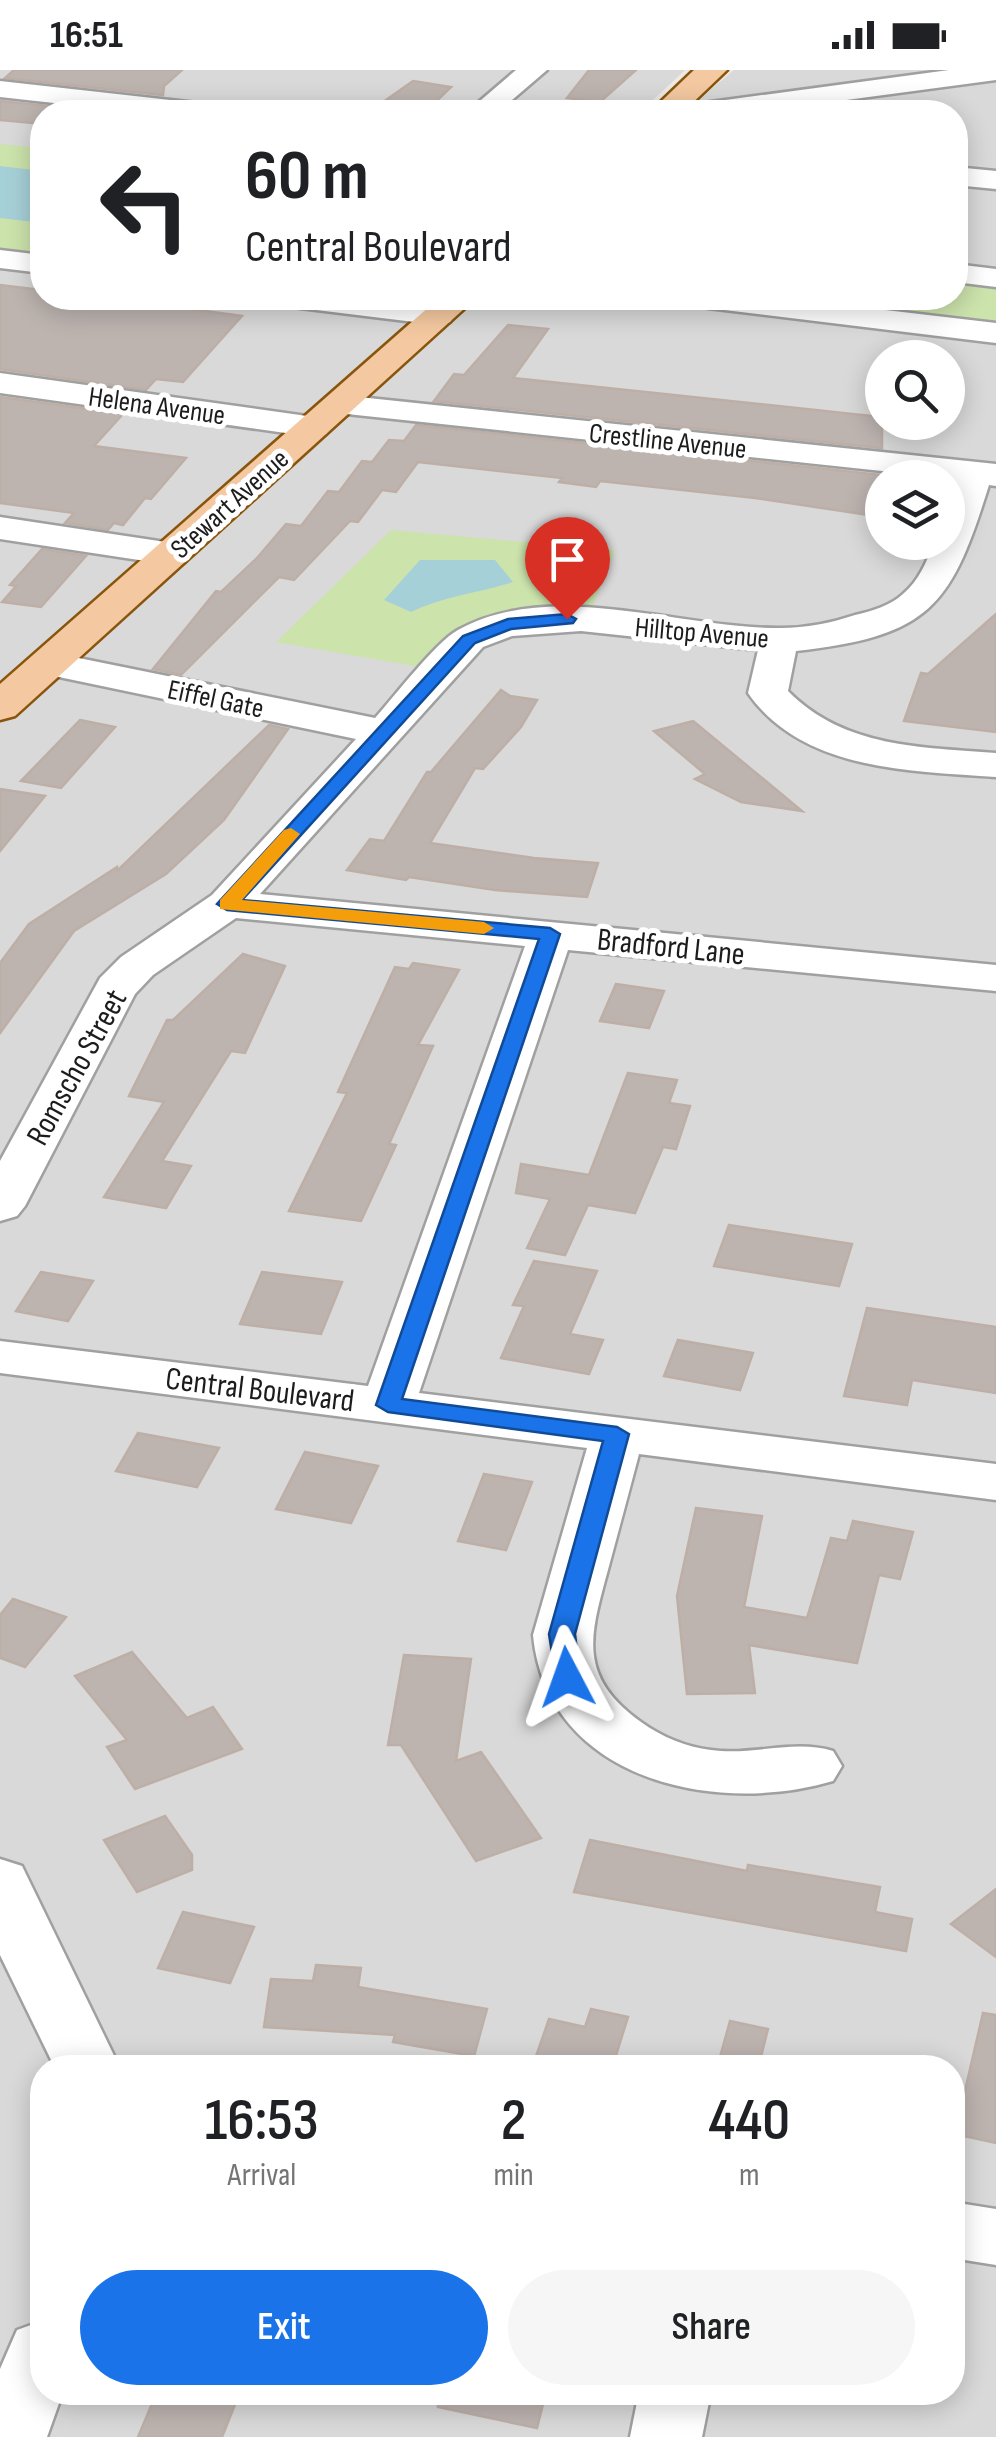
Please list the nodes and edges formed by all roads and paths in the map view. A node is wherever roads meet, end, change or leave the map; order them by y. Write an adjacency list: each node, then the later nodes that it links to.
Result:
1 (533, 70): 6 (street)
2 (712, 70): 7 (main road)
3 (990, 72): 8 (street); 9 (street)
4 (0, 89): 5 (street)
5 (99, 100)
6 (496, 100)
7 (678, 100)
8 (784, 100)
9 (959, 100)
10 (968, 177): 11 (street)
11 (996, 180)
12 (0, 259): 13 (street)
13 (30, 263)
14 (968, 275): 15 (street)
15 (996, 278)
16 (445, 310): 20 (main road, Stewart Avenue)
17 (807, 310): 18 (street)
18 (996, 333)
19 (0, 384): 20 (street, Helena Avenue)
20 (327, 416): 21 (street, Crestline Avenue); 23 (main road, Stewart Avenue)
21 (986, 474): 24 (street, Hilltop Avenue)
22 (0, 528): 23 (street)
23 (172, 554): 25 (main road, Stewart Avenue)
24 (779, 640): 27 (street, Hilltop Avenue); 28 (street)
25 (49, 664): 26 (main road, Stewart Avenue); 27 (street, Eiffel Gate)
26 (6, 697)
27 (382, 732): 29 (street, Romscho Street)
28 (996, 765)
29 (227, 904): 30 (street, Bradford Lane); 32 (street, Romscho Street)
30 (550, 934): 31 (street, Bradford Lane); 34 (street)
31 (996, 978)
32 (0, 1206)
33 (0, 1357): 34 (street, Central Boulevard)
34 (388, 1405): 35 (street, Central Boulevard)
35 (617, 1434): 36 (street, Central Boulevard); 37 (street)
36 (996, 1482)
37 (812, 1766)
38 (0, 1882): 39 (street)
39 (82, 2055)
40 (965, 2232): 41 (street)
41 (996, 2237)
42 (30, 2384): 44 (street)
43 (672, 2405): 45 (street)
44 (11, 2437)
45 (666, 2437)

